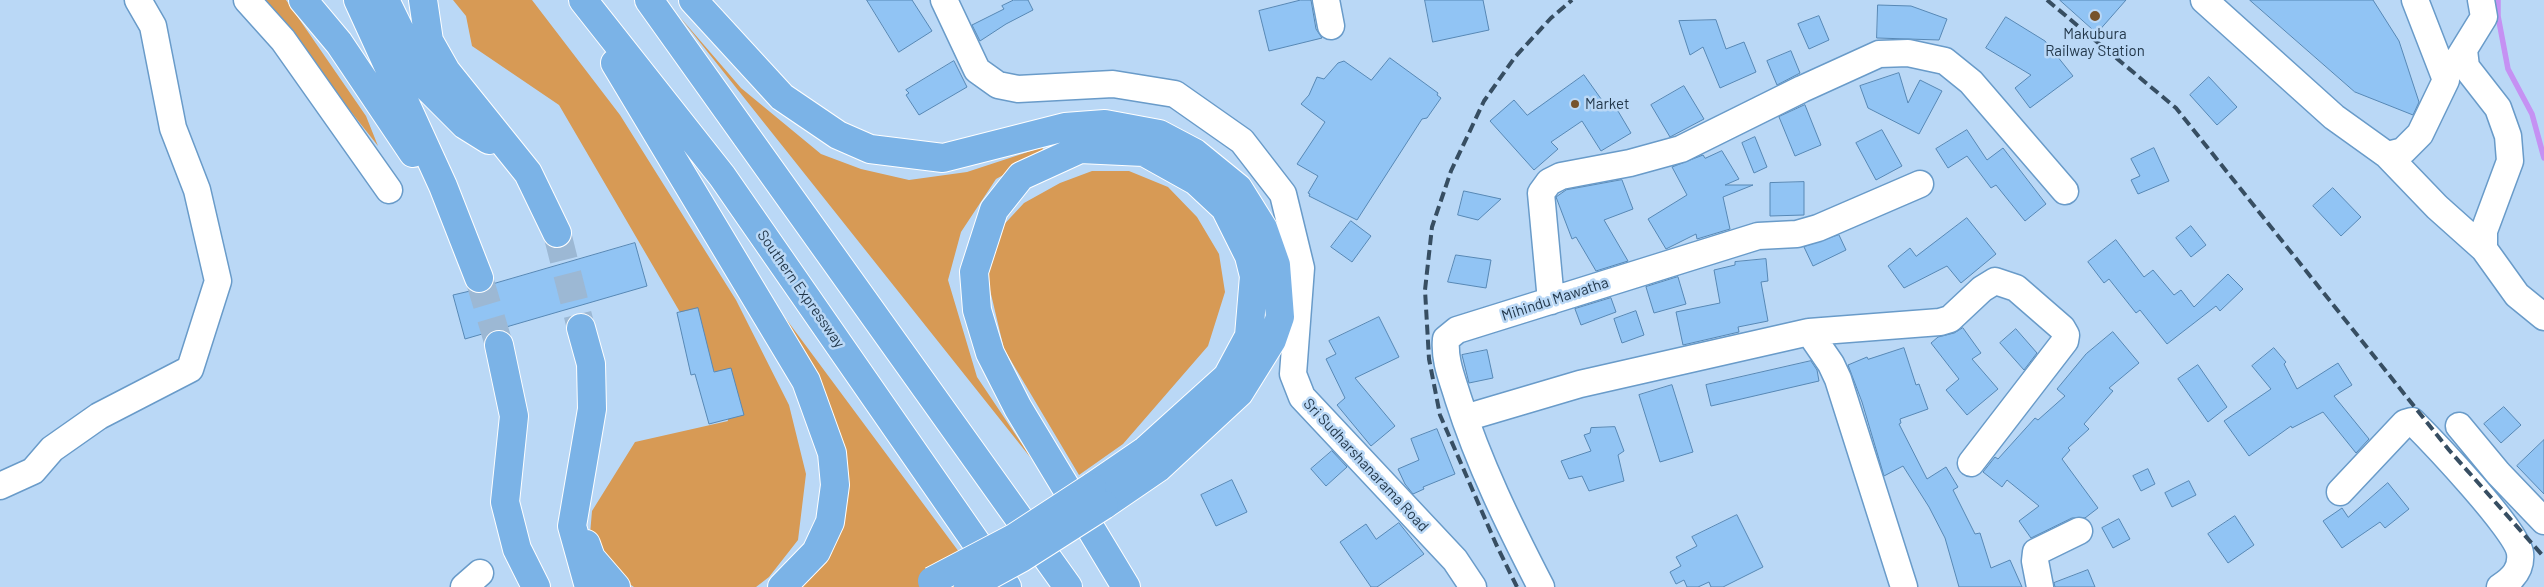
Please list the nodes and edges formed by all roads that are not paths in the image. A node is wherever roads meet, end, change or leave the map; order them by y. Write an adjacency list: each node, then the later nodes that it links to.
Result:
1 (138, 0): 36 (street)
2 (247, 0): 23 (street)
3 (303, 0): 22 (highway)
4 (358, 0): 22 (highway)
5 (385, 0): 20 (highway)
6 (423, 0): 20 (highway)
7 (576, 0): 47 (highway)
8 (583, 0): 49 (highway, Southern Expressway)
9 (649, 0): 50 (highway)
10 (693, 0): 38 (highway)
11 (944, 0): 52 (street, Sri Sudharshanarama Road)
12 (1326, 0): 16 (street)
13 (2204, 0): 19 (street)
14 (2415, 0): 18 (street)
15 (2480, 0): 17 (street)
16 (1331, 26)
17 (2464, 50): 18 (street); 26 (street)
18 (2446, 80): 19 (street)
19 (2387, 155): 26 (street)
20 (512, 156): 25 (highway)
21 (1920, 184): 28 (street, Mihindu Mawatha)
22 (443, 186): 27 (highway)
23 (390, 190)
24 (2065, 191): 28 (street)
25 (558, 233)
26 (2484, 249): 29 (street)
27 (479, 278)
28 (1551, 301): 33 (street, Mihindu Mawatha)
29 (2544, 317)
30 (581, 328): 39 (highway)
31 (1809, 332): 33 (street); 35 (street); 54 (street)
32 (499, 345): 42 (highway)
33 (1465, 418): 53 (street, Mihindu Mawatha)
34 (2459, 426): 40 (street)
35 (1972, 463)
36 (0, 486)
37 (2340, 492): 56 (street)
38 (1098, 496): 43 (highway, bridge); 48 (highway, bridge); 51 (highway)
39 (574, 504): 45 (highway); 46 (highway)
40 (2544, 521)
41 (2079, 531): 55 (street)
42 (530, 576): 44 (highway)
43 (926, 584)
44 (543, 587)
45 (589, 587)
46 (616, 587)
47 (782, 587)
48 (968, 587)
49 (1007, 587)
50 (1068, 587)
51 (1126, 587)
52 (1473, 587)
53 (1540, 587)
54 (1904, 587)
55 (2040, 587)
56 (2500, 587)

